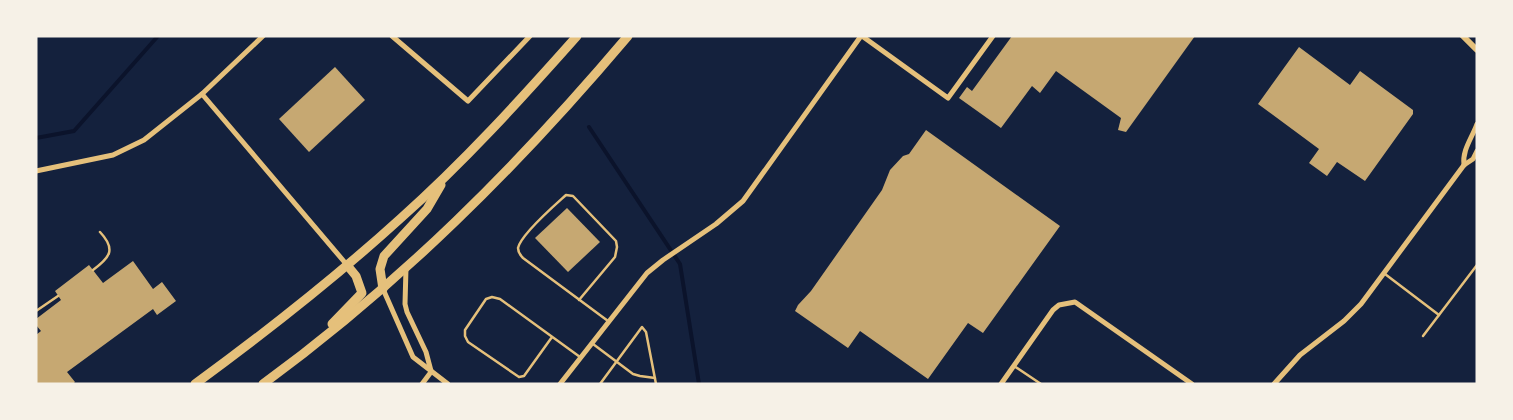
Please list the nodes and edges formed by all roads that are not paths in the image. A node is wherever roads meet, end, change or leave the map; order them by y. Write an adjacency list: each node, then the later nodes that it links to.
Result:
1 (263, 36): 10 (street)
2 (392, 36): 3 (street)
3 (530, 36)
4 (577, 36): 15 (highway)
5 (628, 36): 19 (highway)
6 (862, 36): 7 (street); 27 (street)
7 (993, 36)
8 (1463, 36): 9 (street)
9 (1477, 50)
10 (202, 94): 14 (street); 17 (street)
11 (1477, 124): 13 (street)
12 (1477, 151): 13 (street)
13 (1464, 165): 21 (street)
14 (36, 171)
15 (446, 176): 17 (highway); 22 (highway)
16 (100, 232): 20 (lane)
17 (347, 265): 33 (highway); 37 (highway)
18 (1477, 265): 26 (lane)
19 (406, 268): 22 (highway); 35 (street)
20 (92, 270)
21 (1385, 274): 26 (lane); 47 (street)
22 (383, 289): 33 (highway); 35 (street)
23 (58, 296): 25 (lane)
24 (579, 300): 24 (lane); 27 (lane)
25 (36, 311)
26 (1439, 315): 28 (lane)
27 (608, 321): 30 (street)
28 (1423, 336)
29 (552, 337): 29 (lane); 31 (lane)
30 (592, 343): 31 (street); 32 (lane)
31 (580, 358): 41 (street)
32 (615, 362): 36 (lane); 36 (lane); 42 (lane)
33 (290, 364): 38 (highway)
34 (1014, 366): 44 (street); 45 (lane); 46 (street)
35 (431, 372): 39 (street); 40 (street)
36 (655, 378): 43 (lane)
37 (195, 384)
38 (263, 384)
39 (422, 384)
40 (448, 384)
41 (560, 384)
42 (600, 384)
43 (656, 384)
44 (1001, 384)
45 (1041, 384)
46 (1192, 384)
47 (1274, 384)

